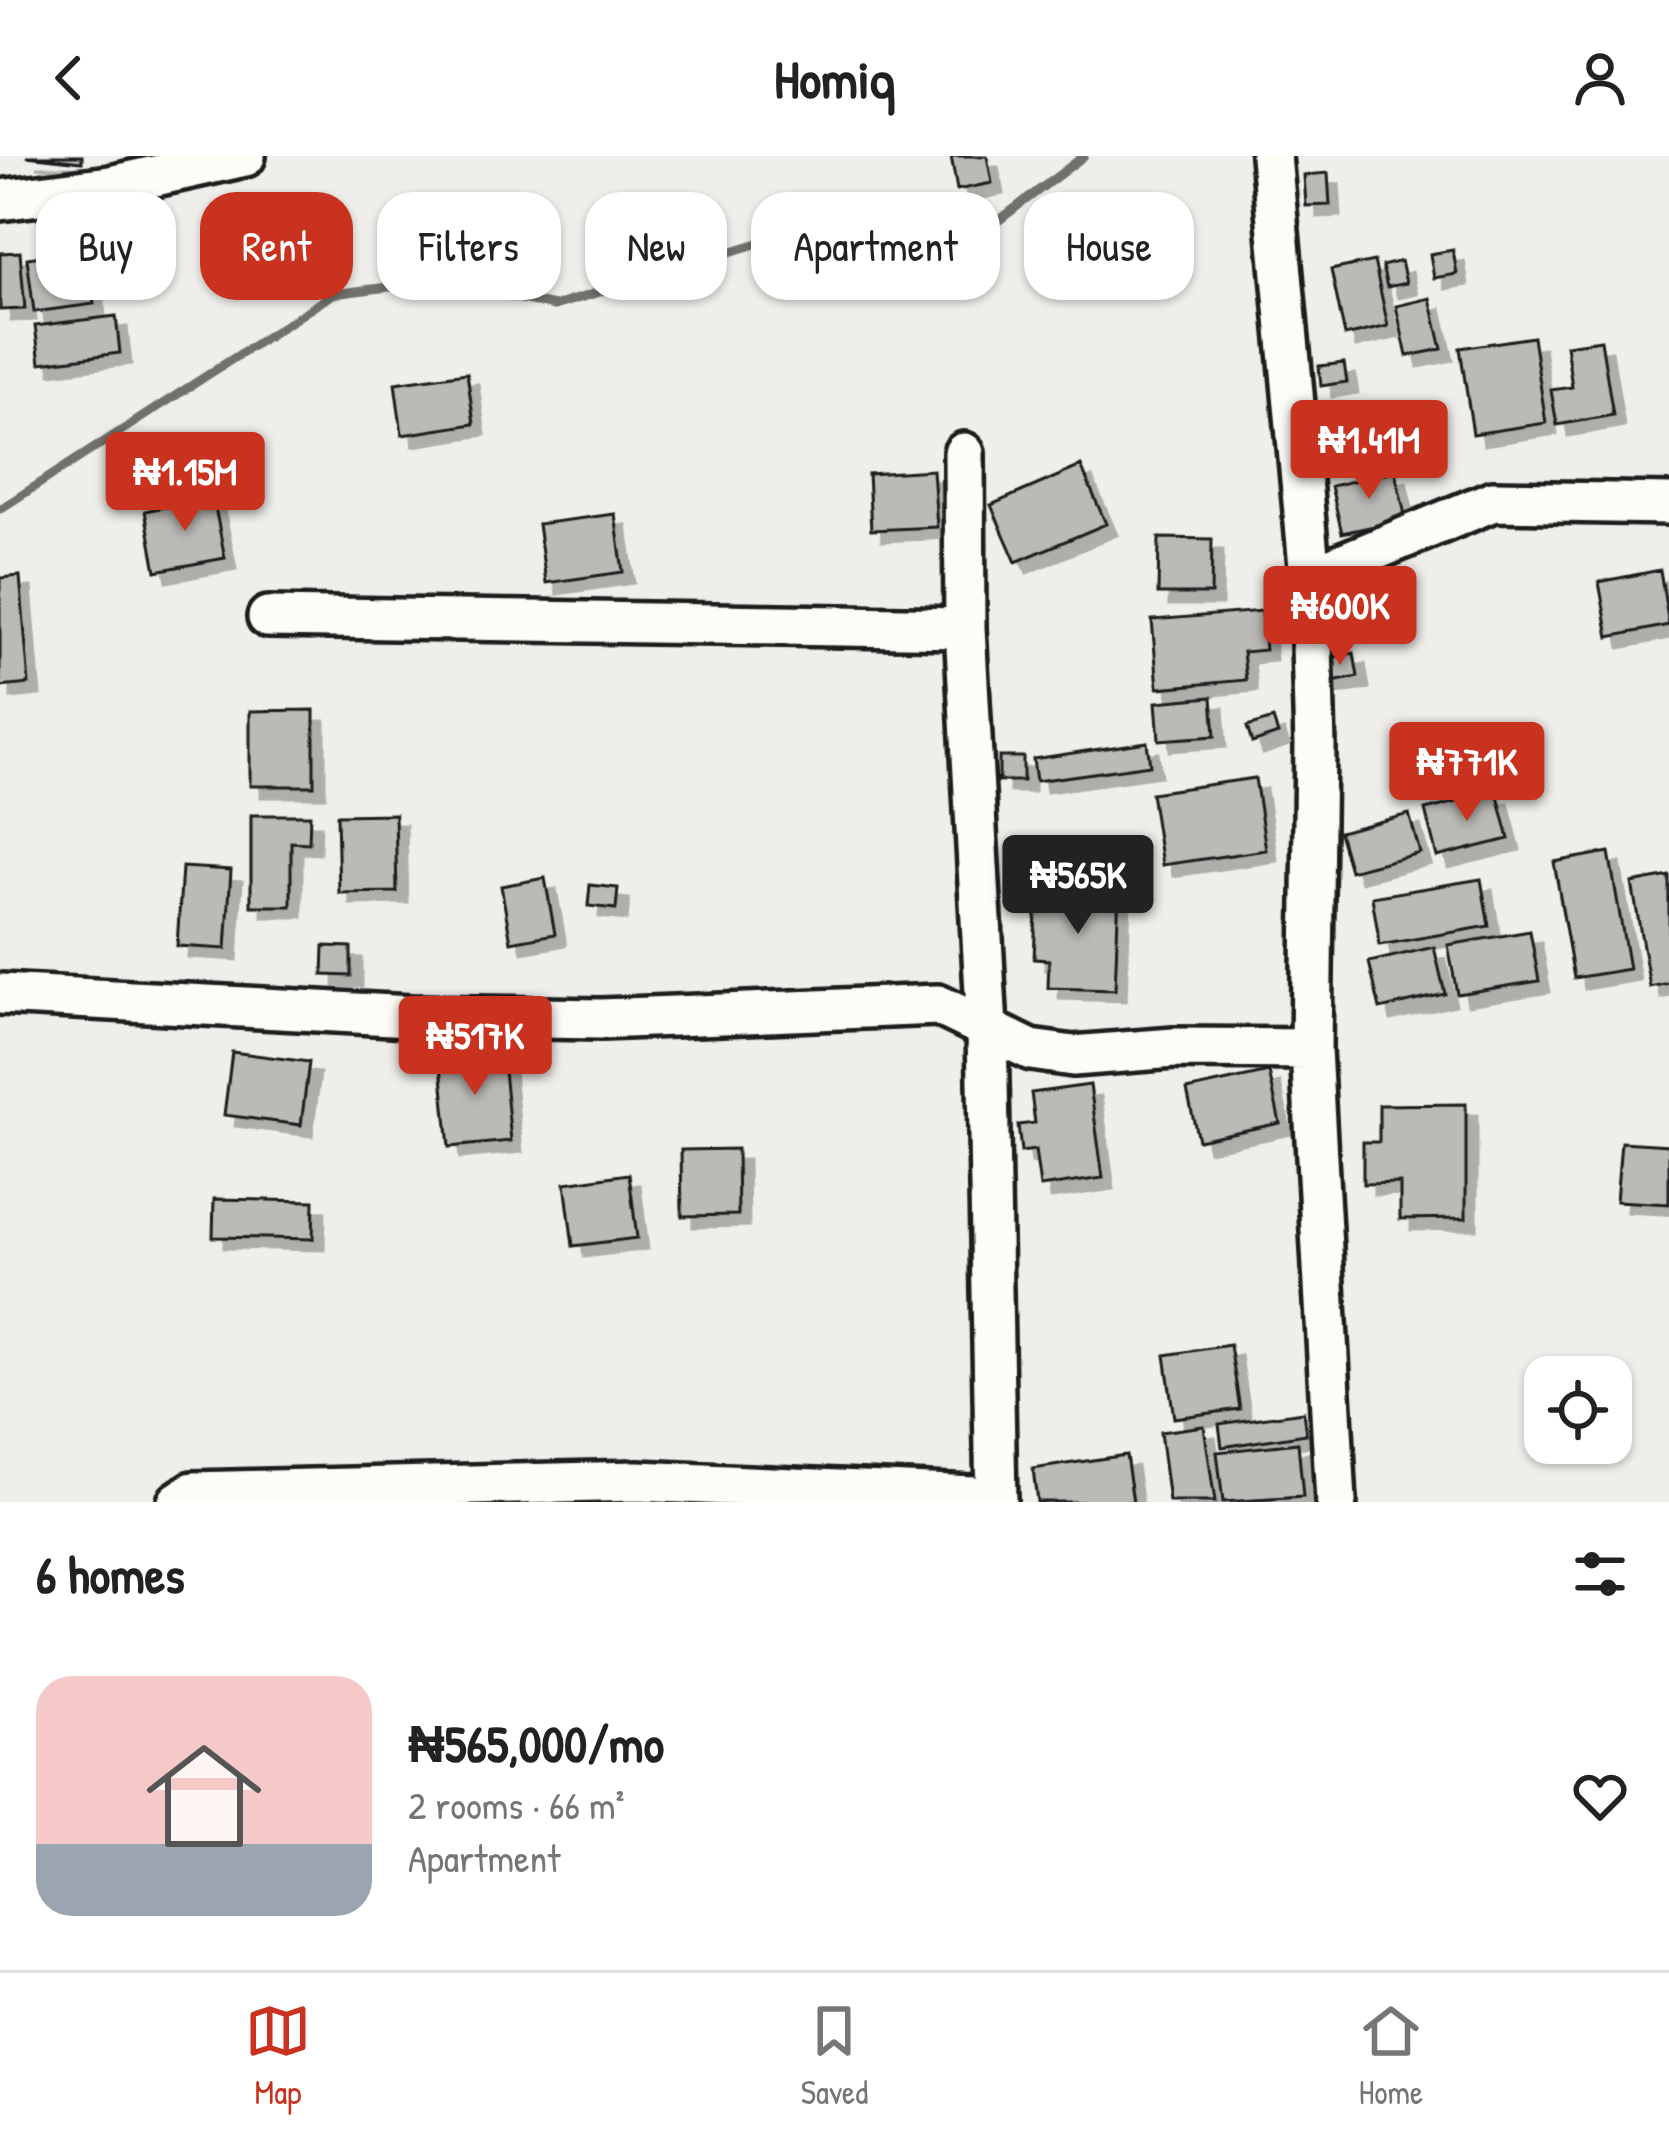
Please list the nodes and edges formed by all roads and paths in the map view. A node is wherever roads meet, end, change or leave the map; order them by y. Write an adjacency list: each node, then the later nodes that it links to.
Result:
1 (245, 156): 3 (street)
2 (1271, 156): 6 (street)
3 (0, 200)
4 (964, 453): 8 (street)
5 (1669, 504): 6 (street)
6 (1310, 578): 11 (street)
7 (268, 617): 8 (street)
8 (965, 628): 10 (street)
9 (0, 994): 10 (street)
10 (987, 1029): 11 (street); 12 (street)
11 (1311, 1049): 14 (street)
12 (996, 1499): 13 (street)
13 (178, 1502)
14 (1336, 1502)

